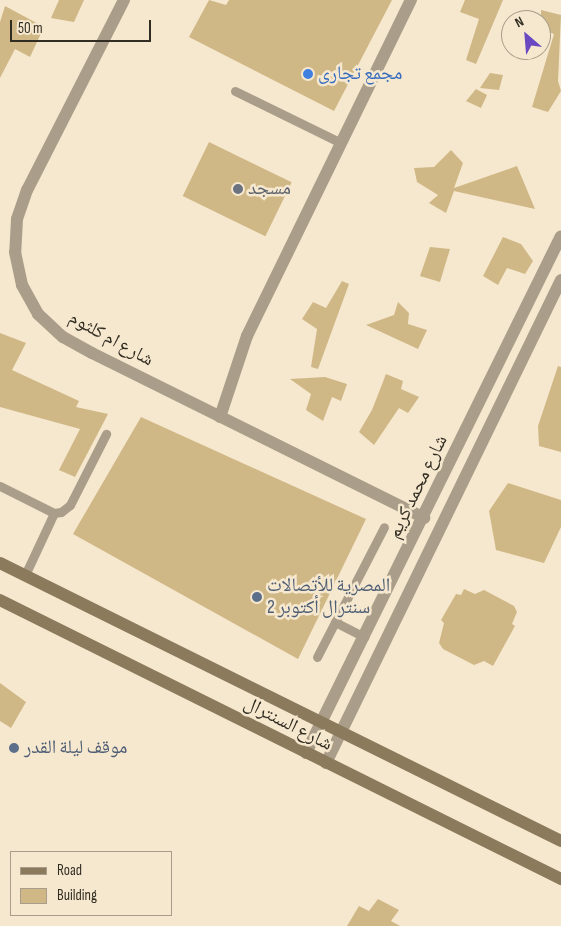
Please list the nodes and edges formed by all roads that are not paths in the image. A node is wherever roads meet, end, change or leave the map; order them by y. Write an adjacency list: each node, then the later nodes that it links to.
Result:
1 (124, 0): 7 (street, شارع ام كلثوم)
2 (412, 0): 4 (street)
3 (235, 91): 4 (lane)
4 (341, 143): 7 (street)
5 (561, 236): 11 (street, شارع محمد كريم)
6 (561, 280): 20 (street, شارع محمد كريم)
7 (220, 416): 11 (street, شارع ام كلثوم)
8 (106, 434): 10 (lane)
9 (0, 486): 10 (lane)
10 (54, 513): 14 (lane)
11 (424, 518): 17 (street, شارع محمد كريم)
12 (384, 527): 16 (lane)
13 (0, 563): 14 (street, شارع السنترال)
14 (25, 576): 19 (street, شارع السنترال)
15 (0, 600): 21 (street, شارع السنترال)
16 (335, 622): 17 (lane); 18 (lane)
17 (364, 637): 19 (street, شارع محمد كريم)
18 (317, 658)
19 (322, 722): 20 (street, شارع السنترال); 21 (street, شارع محمد كريم)
20 (341, 731): 22 (street, شارع محمد كريم); 23 (street, شارع السنترال)
21 (306, 753): 22 (street, شارع السنترال)
22 (326, 763): 24 (street, شارع السنترال)
23 (561, 841)
24 (561, 879)

